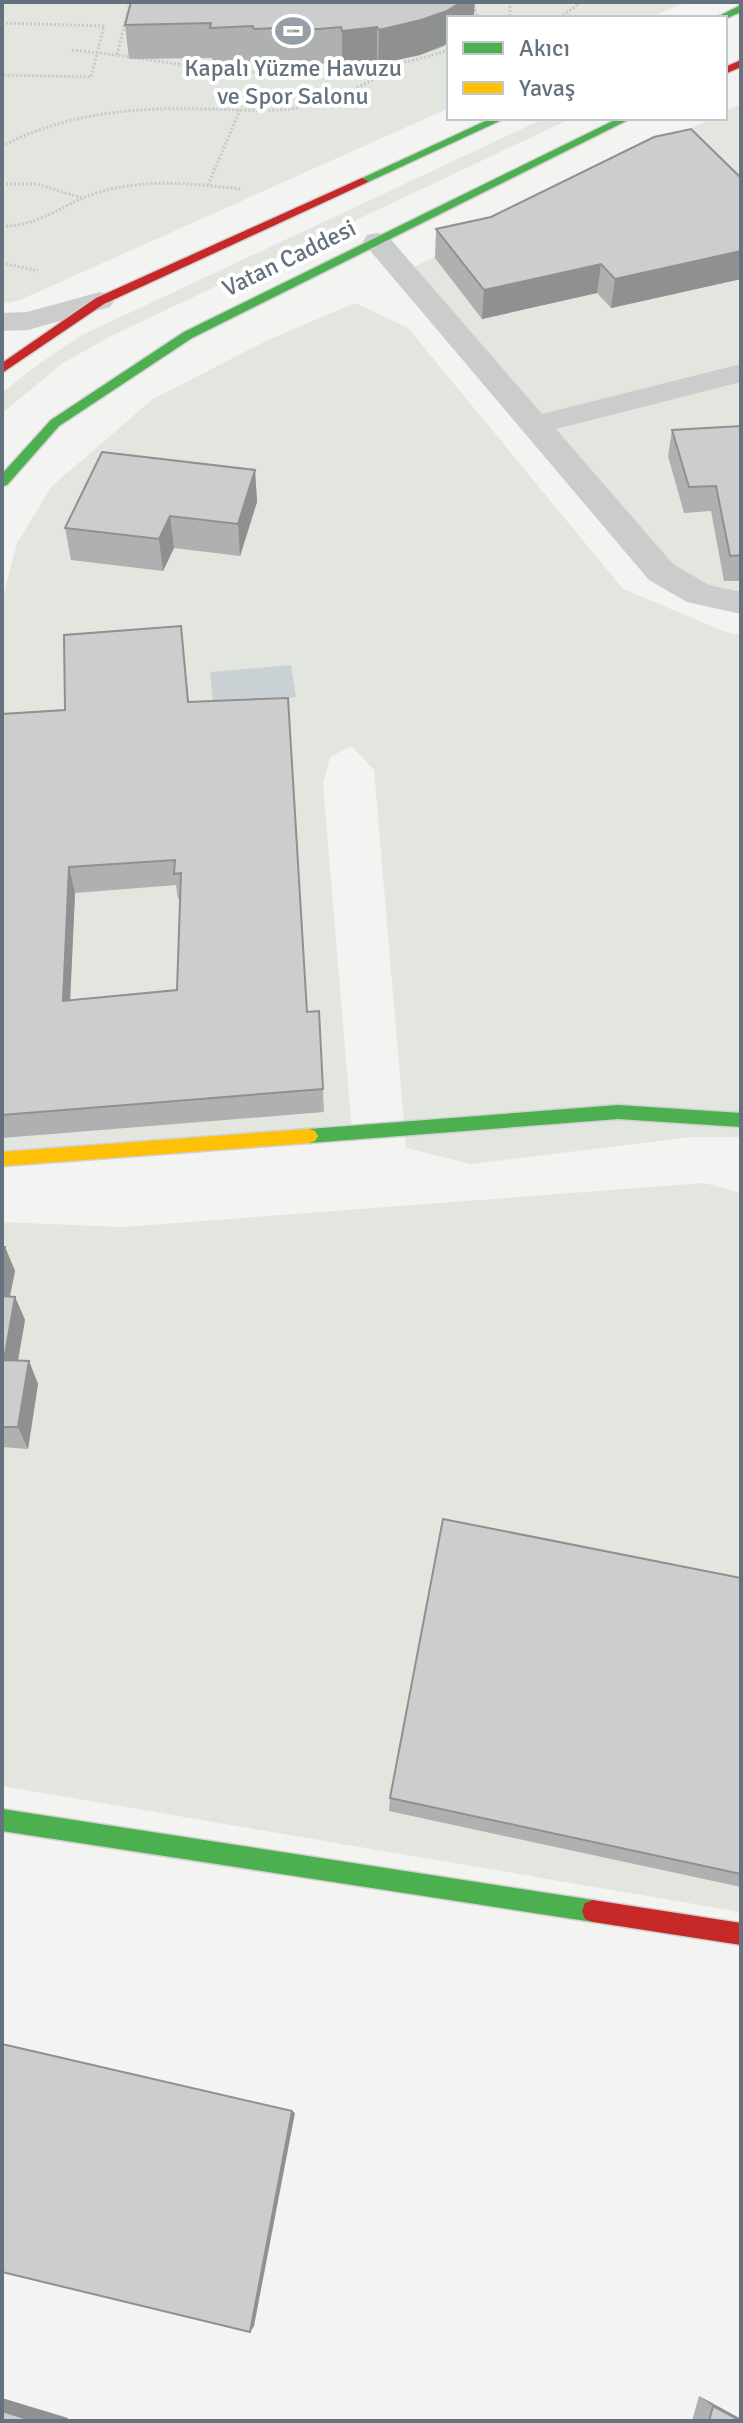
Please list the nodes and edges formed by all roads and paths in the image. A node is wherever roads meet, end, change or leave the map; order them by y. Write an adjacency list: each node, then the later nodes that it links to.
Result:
1 (130, 2): 8 (path)
2 (581, 2): 3 (path)
3 (563, 16)
4 (2, 23): 7 (path)
5 (72, 50): 7 (path)
6 (447, 51): 9 (path)
7 (97, 53): 8 (path); 10 (path)
8 (117, 55): 9 (path)
9 (393, 67): 11 (path)
10 (2, 75)
11 (240, 110): 14 (path); 16 (path)
12 (497, 120): 21 (street, Vatan Caddesi)
13 (623, 120): 20 (street, Vatan Caddesi)
14 (2, 146)
15 (2, 184): 18 (path)
16 (208, 185): 17 (path); 18 (path)
17 (250, 190)
18 (82, 198): 19 (path)
19 (2, 226)
20 (377, 241): 25 (street); 26 (street, Vatan Caddesi)
21 (100, 301): 22 (street); 23 (street, Vatan Caddesi)
22 (2, 322)
23 (2, 369)
24 (741, 373): 25 (street)
25 (535, 425): 27 (street)
26 (2, 482)
27 (741, 603)
28 (741, 1120): 29 (street)
29 (2, 1159)
30 (2, 1820): 31 (street)
31 (741, 1934)

